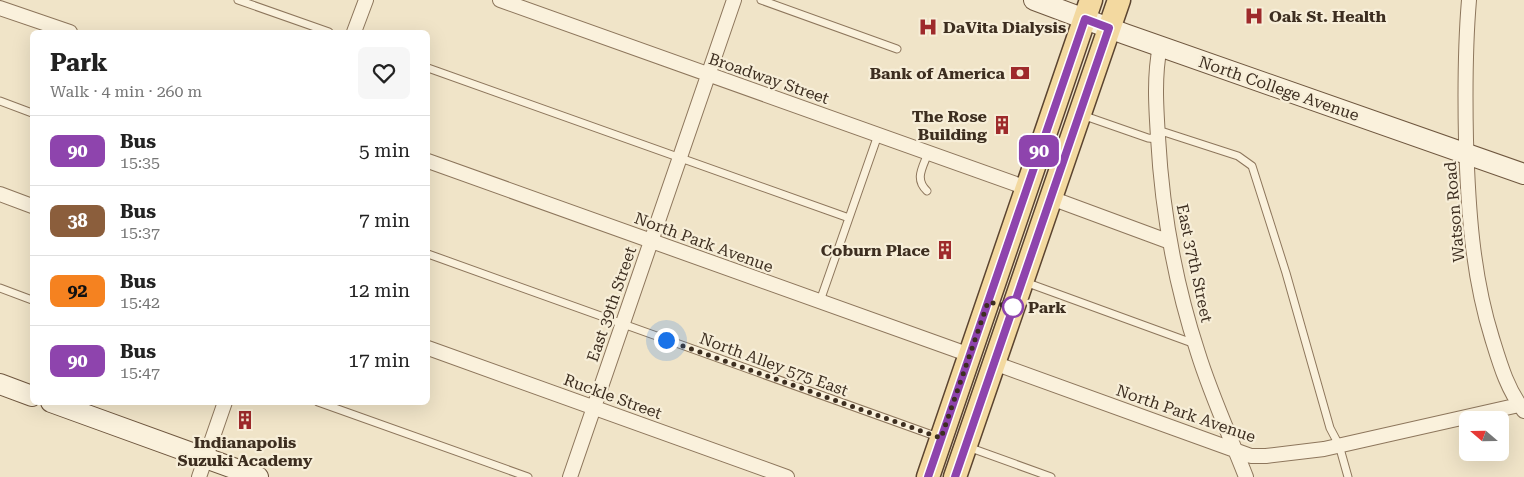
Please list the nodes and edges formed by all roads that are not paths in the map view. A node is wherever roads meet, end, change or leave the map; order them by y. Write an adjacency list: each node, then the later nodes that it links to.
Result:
1 (238, 0): 13 (lane)
2 (366, 0): 14 (street)
3 (500, 0): 18 (street, Broadway Street)
4 (734, 0): 18 (street, East 39th Street)
5 (761, 0): 16 (lane)
6 (1034, 0): 10 (main road, North College Avenue)
7 (1119, 0): 11 (main road)
8 (1469, 0): 25 (street, Watson Road)
9 (0, 8): 12 (street)
10 (1088, 9): 11 (main road, North College Avenue); 29 (main road)
11 (1109, 28): 15 (main road, North College Avenue); 21 (main road)
12 (64, 30)
13 (323, 30)
14 (355, 30)
15 (1160, 46): 23 (street, East 37th Street); 25 (main road, North College Avenue)
16 (897, 49)
17 (430, 69): 26 (lane)
18 (708, 76): 22 (street, Broadway Street); 26 (street, East 39th Street)
19 (0, 101): 20 (lane)
20 (30, 112)
21 (1079, 114): 23 (lane); 32 (main road)
22 (878, 135): 24 (street, Broadway Street); 34 (lane)
23 (1158, 138): 36 (street, East 37th Street); 55 (lane)
24 (928, 153): 29 (street, Broadway Street); 30 (lane)
25 (1466, 154): 28 (main road, North College Avenue); 53 (street, Watson Road)
26 (679, 158): 34 (lane); 35 (street, East 39th Street)
27 (430, 162): 35 (street, North Park Avenue)
28 (1524, 174)
29 (1027, 188): 45 (main road)
30 (927, 191)
31 (0, 194): 33 (street)
32 (1051, 198): 36 (street); 38 (main road)
33 (30, 205)
34 (848, 218): 41 (lane)
35 (651, 241): 41 (street, North Park Avenue); 42 (street, East 39th Street)
36 (1170, 242): 43 (street, East 37th Street)
37 (430, 255): 42 (lane, North Alley 575 East)
38 (1022, 281): 43 (lane); 46 (main road)
39 (0, 288): 40 (lane)
40 (30, 299)
41 (820, 301): 45 (street, North Park Avenue)
42 (622, 324): 52 (street, East 39th Street); 54 (lane, North Alley 575 East)
43 (1195, 344): 57 (street, East 37th Street)
44 (430, 349): 52 (street, Ruckle Street)
45 (970, 355): 54 (main road)
46 (994, 363): 56 (main road); 57 (street, North Park Avenue)
47 (0, 384): 48 (main road)
48 (30, 395)
49 (59, 405): 58 (main road)
50 (224, 405): 58 (street)
51 (326, 405): 61 (lane)
52 (594, 407): 62 (street, East 39th Street); 63 (street, Ruckle Street)
53 (1522, 408): 55 (street, North Park Avenue)
54 (941, 438): 64 (main road)
55 (1339, 445): 57 (street, North Park Avenue); 68 (lane)
56 (966, 446): 65 (main road); 66 (lane)
57 (1236, 451): 67 (street, East 37th Street)
58 (206, 458): 59 (street); 60 (main road)
59 (199, 477)
60 (258, 477)
61 (528, 477)
62 (570, 477)
63 (787, 477)
64 (928, 477)
65 (955, 477)
66 (1051, 477)
67 (1246, 477)
68 (1348, 477)

